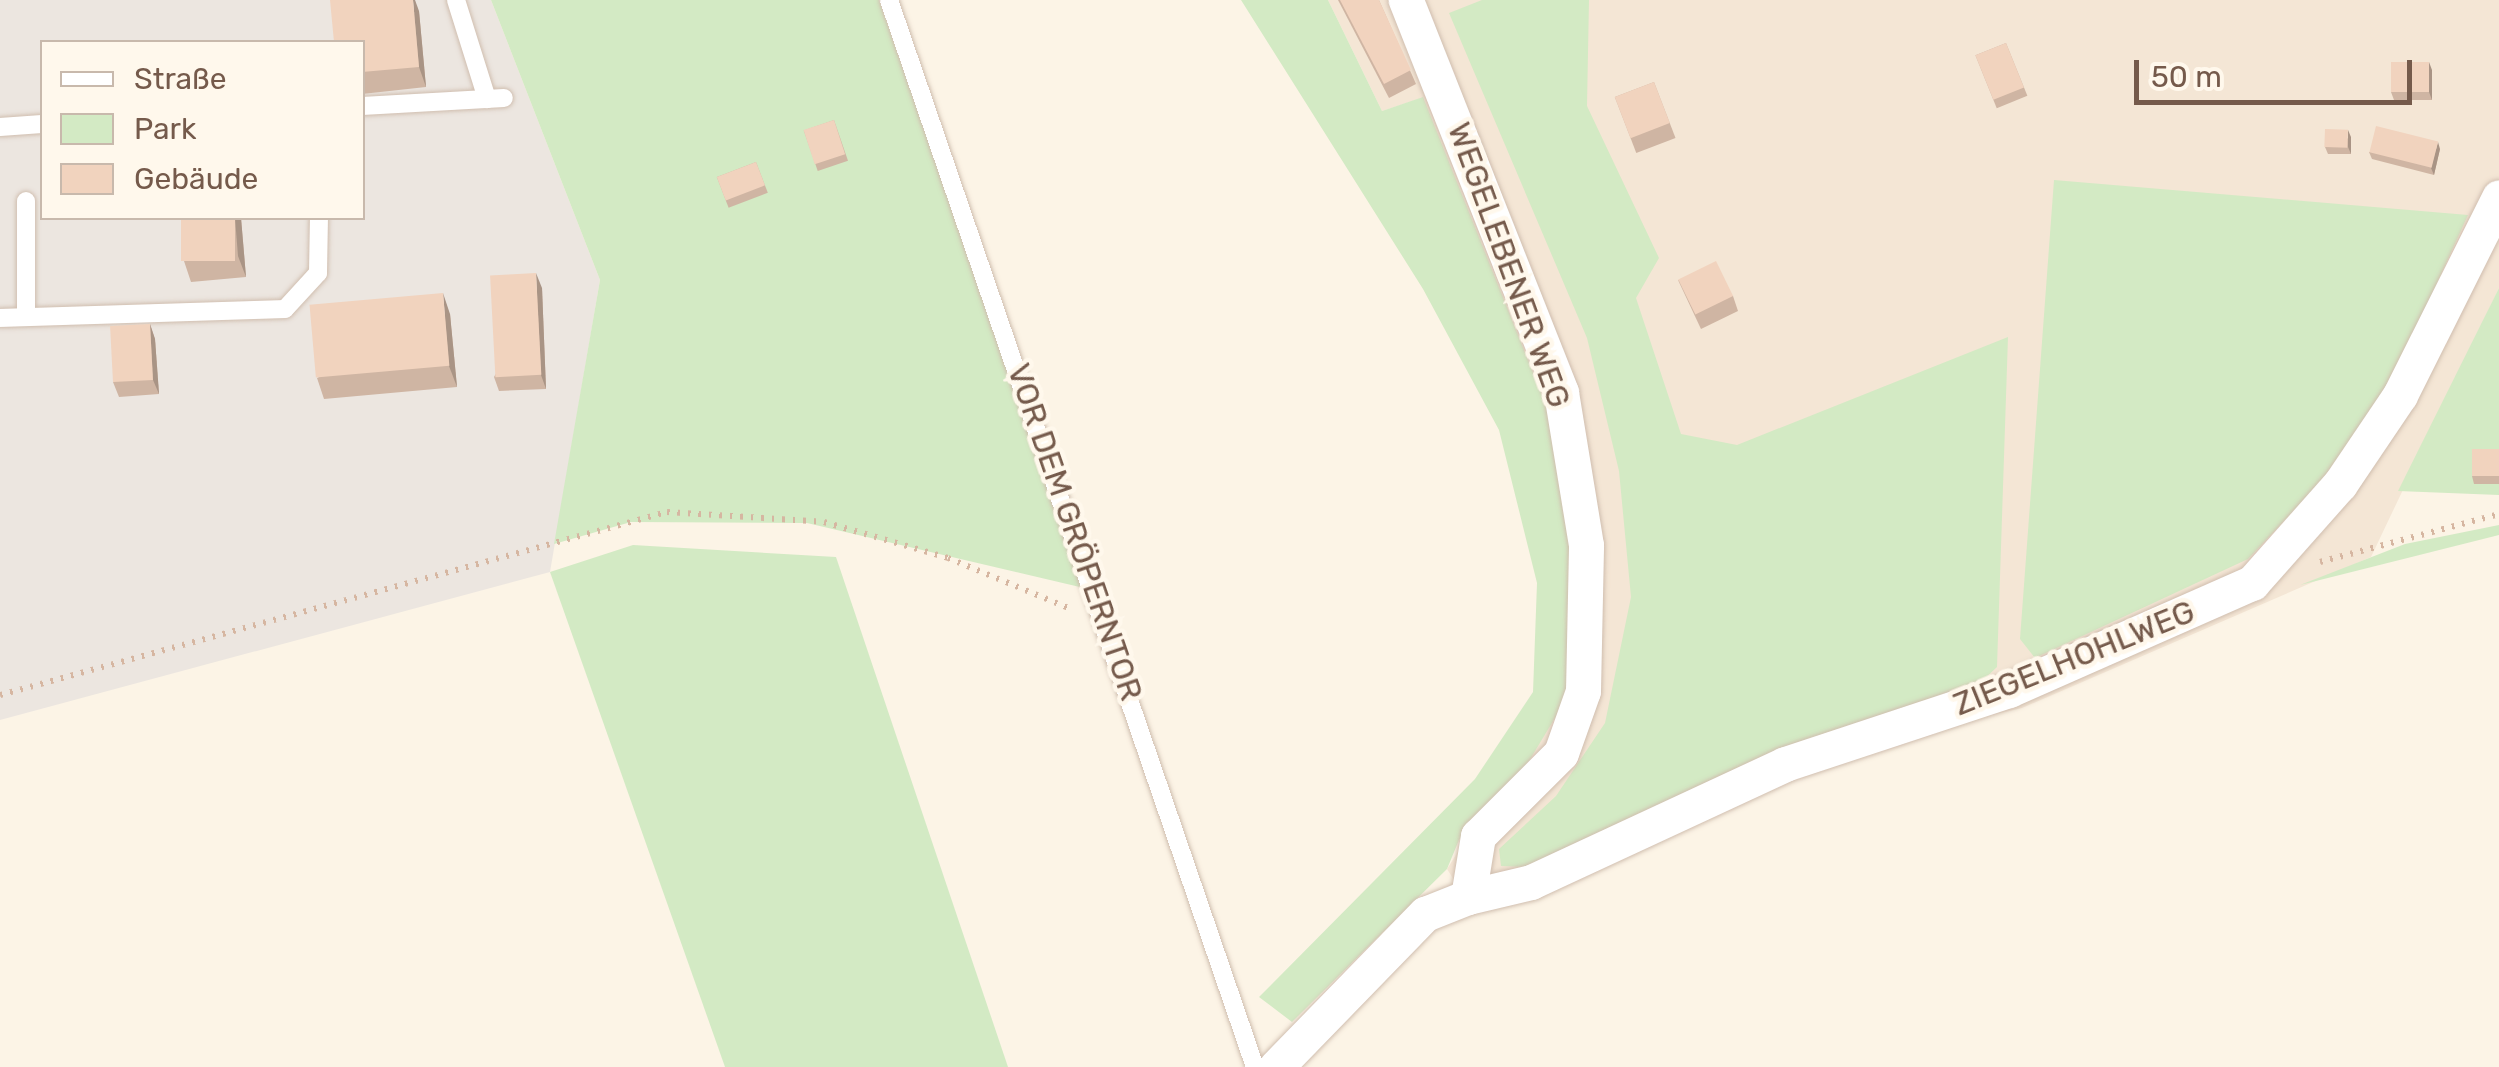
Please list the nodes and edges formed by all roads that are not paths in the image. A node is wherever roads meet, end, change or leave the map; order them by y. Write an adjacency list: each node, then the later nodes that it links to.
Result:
1 (456, 0): 4 (lane)
2 (889, 0): 13 (lane, VOR DEM GRÖPERNTOR)
3 (1406, 0): 12 (street, WEGELEBENER WEG)
4 (365, 106)
5 (40, 124): 6 (lane)
6 (0, 126)
7 (2499, 197): 12 (street, ZIEGELHOHLWEG)
8 (26, 200): 10 (lane)
9 (319, 220): 10 (lane)
10 (26, 316): 11 (lane)
11 (0, 318)
12 (1468, 897): 14 (street)
13 (1255, 1067)
14 (1276, 1067)

